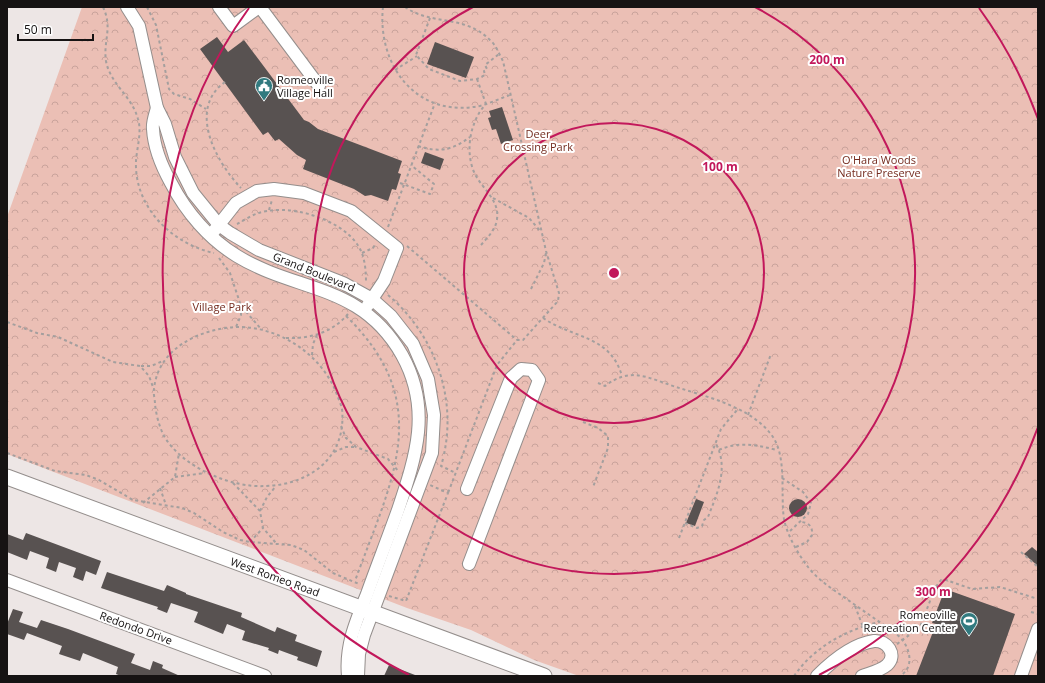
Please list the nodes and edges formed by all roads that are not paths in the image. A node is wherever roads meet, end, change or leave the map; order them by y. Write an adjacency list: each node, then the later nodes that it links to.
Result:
1 (127, 7): 5 (street, Grand Boulevard)
2 (219, 7): 3 (street)
3 (259, 7): 4 (street)
4 (319, 86)
5 (157, 108): 6 (street, Grand Boulevard); 7 (street, Grand Boulevard)
6 (219, 225): 7 (street); 8 (street, Grand Boulevard); 8 (street)
7 (211, 236): 9 (street, Grand Boulevard)
8 (367, 296): 9 (street); 14 (street, Grand Boulevard)
9 (359, 308): 14 (street, Grand Boulevard)
10 (7, 477): 14 (main road, West Romeo Road)
11 (467, 489): 12 (street)
12 (469, 564)
13 (7, 580): 16 (street, Redondo Drive)
14 (367, 610): 17 (street); 18 (street); 19 (main road, West Romeo Road)
15 (1038, 630): 22 (street)
16 (265, 676)
17 (348, 676)
18 (358, 676)
19 (544, 676)
20 (817, 676): 21 (street)
21 (862, 676)
22 (1021, 676)

